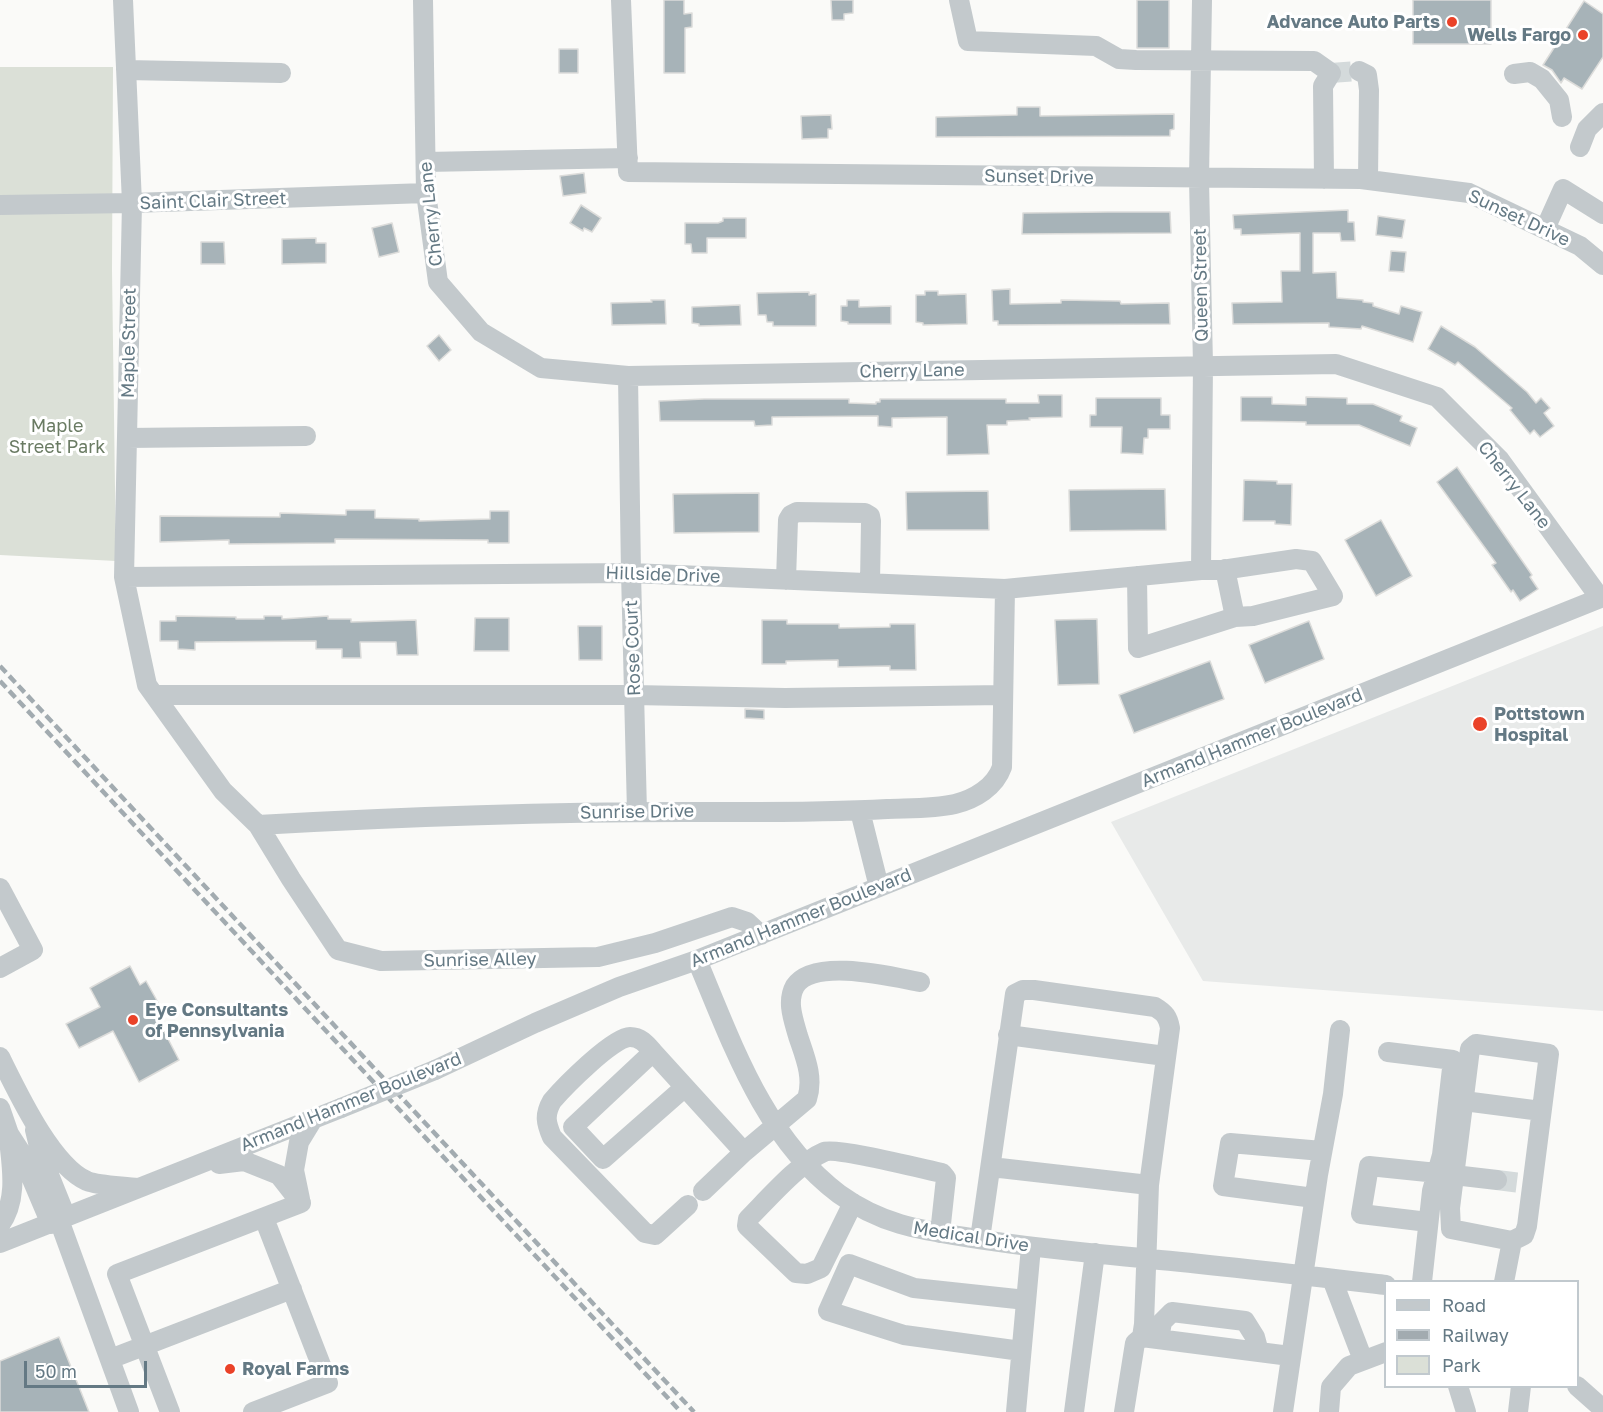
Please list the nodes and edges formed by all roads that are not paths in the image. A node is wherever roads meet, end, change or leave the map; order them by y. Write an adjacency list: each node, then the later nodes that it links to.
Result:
1 (123, 0): 7 (street, Maple Street)
2 (423, 0): 15 (street, Cherry Lane)
3 (621, 0): 14 (street)
4 (959, 0): 6 (street)
5 (1202, 0): 6 (street, Queen Street)
6 (1201, 61): 16 (street, Queen Street); 17 (street)
7 (126, 70): 9 (street); 20 (street, Maple Street)
8 (1359, 71): 18 (street)
9 (281, 73)
10 (1514, 74): 12 (street)
11 (1603, 113): 13 (street)
12 (1562, 117)
13 (1580, 147)
14 (628, 158): 15 (street); 16 (street, Sunset Drive)
15 (426, 162): 19 (street, Cherry Lane)
16 (1199, 179): 17 (street, Sunset Drive); 25 (street, Queen Street)
17 (1324, 179): 18 (street, Sunset Drive)
18 (1368, 180): 23 (street, Sunset Drive)
19 (426, 193): 20 (street, Saint Clair Street); 26 (street, Cherry Lane)
20 (132, 203): 21 (street, Saint Clair Street); 28 (street, Maple Street)
21 (0, 205)
22 (1603, 214): 23 (street)
23 (1545, 229): 24 (street, Sunset Drive)
24 (1603, 264)
25 (1203, 365): 26 (street, Cherry Lane); 30 (street, Queen Street); 37 (street, Cherry Lane)
26 (628, 376): 31 (street, Rose Court)
27 (306, 436): 28 (street)
28 (127, 438): 33 (street, Maple Street)
29 (1225, 569): 30 (street, Hillside Drive); 38 (street); 38 (street, Hillside Drive)
30 (1201, 570): 32 (street, Hillside Drive)
31 (631, 573): 33 (street, Hillside Drive); 34 (street, Hillside Drive); 40 (street, Rose Court)
32 (1137, 576): 36 (street, Hillside Drive); 38 (street)
33 (124, 577): 39 (street, Maple Street)
34 (786, 580): 35 (street, Hillside Drive); 35 (street)
35 (870, 583): 36 (street, Hillside Drive)
36 (1005, 589): 41 (street, Sunrise Drive)
37 (1601, 598): 45 (street, Armand Hammer Boulevard)
38 (1235, 617)
39 (151, 690): 40 (street); 44 (street)
40 (634, 695): 41 (street); 43 (street, Rose Court)
41 (1003, 695): 42 (street, Sunrise Drive)
42 (860, 811): 43 (street, Sunrise Drive); 45 (street)
43 (637, 812): 44 (street, Sunrise Drive)
44 (258, 825): 47 (street, Sunrise Alley)
45 (879, 887): 47 (street, Armand Hammer Boulevard)
46 (0, 888): 49 (street)
47 (761, 935): 48 (street, Armand Hammer Boulevard)
48 (697, 960): 61 (street, Armand Hammer Boulevard, bridge); 63 (street, Medical Drive)
49 (0, 968)
50 (920, 982): 63 (street)
51 (1340, 1030): 65 (street)
52 (1008, 1035): 55 (street); 55 (street); 69 (street)
53 (653, 1052): 57 (street); 57 (street); 78 (street)
54 (1388, 1052): 70 (street)
55 (1165, 1056): 72 (street)
56 (0, 1057): 62 (street)
57 (685, 1087): 66 (street)
58 (1464, 1101): 60 (street); 60 (street); 70 (street)
59 (0, 1108): 64 (street)
60 (1541, 1111): 85 (street)
61 (313, 1119): 68 (street, Armand Hammer Boulevard); 76 (street)
62 (33, 1122): 73 (street); 80 (street)
63 (775, 1124): 66 (street); 67 (street, Medical Drive)
64 (9, 1134): 80 (street); 82 (street)
65 (1322, 1151): 75 (street); 75 (street)
66 (744, 1152): 74 (street)
67 (806, 1163): 77 (street, Medical Drive); 77 (street); 83 (street)
68 (195, 1166): 73 (street, Armand Hammer Boulevard); 76 (street)
69 (991, 1167): 72 (street); 84 (street)
70 (1446, 1174): 71 (street); 81 (street); 81 (street); 85 (street)
71 (1497, 1180)
72 (1149, 1185): 89 (street)
73 (140, 1188): 80 (street, Armand Hammer Boulevard)
74 (703, 1191)
75 (1314, 1198): 90 (street)
76 (301, 1203): 79 (street)
77 (853, 1203): 83 (street, Medical Drive)
78 (688, 1205)
79 (264, 1218): 95 (street); 98 (street)
80 (58, 1220): 86 (street, Armand Hammer Boulevard); 103 (street)
81 (1428, 1222): 92 (street)
82 (0, 1225)
83 (940, 1233): 84 (street, Medical Drive)
84 (980, 1239): 87 (street, Medical Drive)
85 (1512, 1241): 93 (street)
86 (0, 1244)
87 (1031, 1247): 88 (street, Medical Drive); 96 (street)
88 (1095, 1253): 89 (street, Medical Drive); 113 (street)
89 (1146, 1258): 90 (street, Medical Drive); 97 (street)
90 (1302, 1275): 91 (street, Medical Drive); 102 (street)
91 (1332, 1279): 94 (street, Medical Drive); 104 (street)
92 (1422, 1280)
93 (1504, 1280)
94 (1384, 1285)
95 (292, 1289): 98 (street); 111 (street)
96 (1026, 1300): 99 (street); 99 (street)
97 (1151, 1338): 100 (street); 100 (street); 114 (street)
98 (144, 1346): 103 (street); 110 (street)
99 (1021, 1351): 112 (street)
100 (1259, 1352): 102 (street)
101 (1384, 1353): 104 (street)
102 (1290, 1356): 115 (street)
103 (110, 1359): 109 (street)
104 (1363, 1360): 116 (street)
105 (1579, 1387): 108 (street)
106 (1459, 1388): 117 (street)
107 (1521, 1388): 118 (street)
108 (1603, 1409)
109 (129, 1412)
110 (170, 1412)
111 (253, 1412)
112 (1016, 1412)
113 (1074, 1412)
114 (1124, 1412)
115 (1283, 1412)
116 (1329, 1412)
117 (1466, 1412)
118 (1518, 1412)

